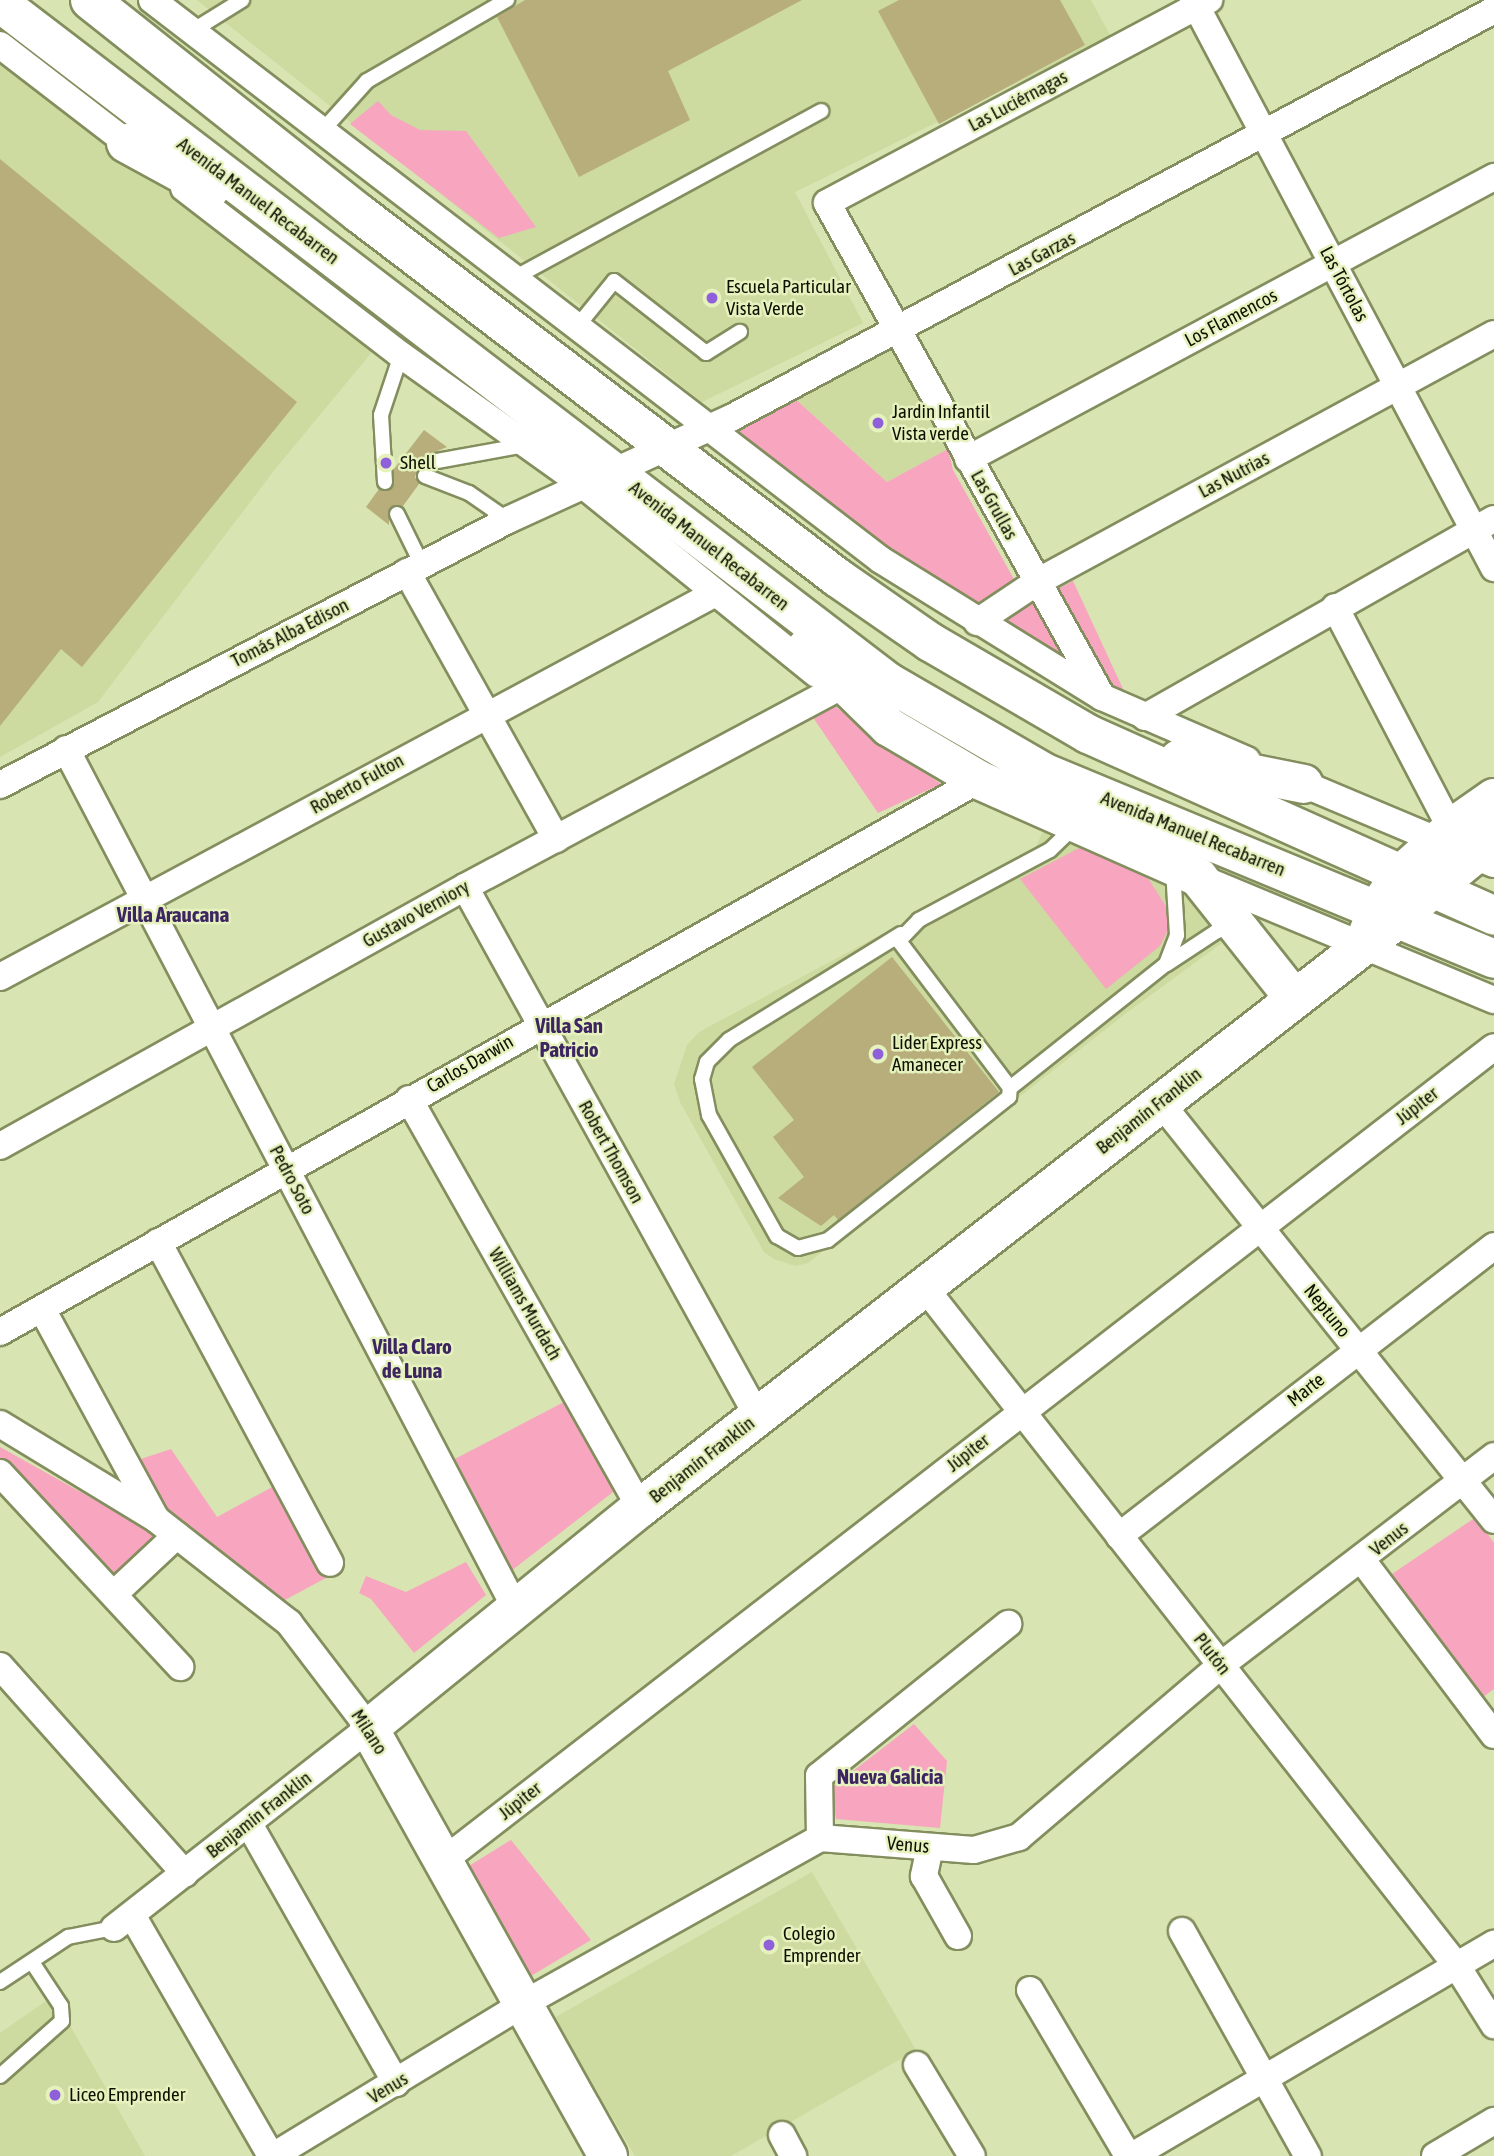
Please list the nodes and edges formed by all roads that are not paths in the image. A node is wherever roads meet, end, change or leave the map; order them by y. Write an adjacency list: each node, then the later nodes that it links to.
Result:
1 (90, 0): 27 (main road)
2 (152, 0): 8 (street)
3 (507, 0): 11 (lane)
4 (232, 2): 8 (lane)
5 (1200, 2): 12 (street, Las Tórtolas); 15 (street, Las Luciérnagas)
6 (0, 3): 16 (main road, Avenida Manuel Recabarren)
7 (1494, 10): 12 (street, Las Garzas)
8 (192, 31): 11 (street)
9 (0, 45): 13 (street, Avenida Manuel Recabarren)
10 (821, 111): 18 (lane)
11 (322, 131): 18 (street)
12 (1265, 135): 17 (street, Las Tórtolas); 20 (street, Las Garzas)
13 (126, 143): 16 (main road); 23 (street, Avenida Manuel Recabarren)
14 (1494, 177): 17 (street, Los Flamencos)
15 (827, 203): 20 (street, Las Grullas)
16 (321, 249): 32 (main road, Avenida Manuel Recabarren)
17 (1333, 264): 24 (street, Las Tórtolas); 28 (street, Los Flamencos)
18 (512, 279): 19 (street)
19 (576, 328): 21 (lane); 25 (street)
20 (898, 331): 25 (street, Las Garzas); 28 (street, Las Grullas)
21 (740, 332)
22 (1494, 334): 24 (street, Las Nutrias)
23 (401, 355): 26 (street, Avenida Manuel Recabarren); 30 (lane)
24 (1398, 386): 35 (street, Las Tórtolas); 39 (street, Las Nutrias)
25 (707, 430): 27 (street, Las Garzas); 42 (street)
26 (527, 445): 29 (lane); 32 (street, Avenida Manuel Recabarren)
27 (669, 447): 32 (street, Las Garzas); 48 (main road)
28 (968, 459): 39 (street, Las Grullas)
29 (437, 461)
30 (389, 472)
31 (425, 476): 34 (lane)
32 (599, 478): 34 (street, Tomás Alba Edison); 36 (main road, Avenida Manuel Recabarren); 40 (street, Avenida Manuel Recabarren)
33 (397, 514): 37 (lane)
34 (508, 520): 37 (street, Tomás Alba Edison)
35 (1484, 524): 38 (street, Las Tórtolas); 41 (street)
36 (711, 547): 47 (main road); 61 (main road, Avenida Manuel Recabarren)
37 (415, 568): 45 (street); 49 (street, Tomás Alba Edison)
38 (1494, 568)
39 (1037, 582): 42 (street, Las Nutrias); 44 (street, Las Grullas)
40 (716, 593): 43 (street, Avenida Manuel Recabarren); 45 (street, Roberto Fulton)
41 (1335, 607): 46 (street); 56 (street)
42 (977, 622): 44 (street)
43 (836, 689): 47 (street, Avenida Manuel Recabarren); 55 (street, Gustavo Verniory)
44 (1102, 697): 46 (street)
45 (485, 713): 55 (street); 60 (street, Roberto Fulton)
46 (1145, 717): 51 (street)
47 (889, 727): 50 (main road, Avenida Manuel Recabarren)
48 (1088, 734): 51 (main road); 58 (main road)
49 (66, 749): 52 (street, Tomás Alba Edison); 60 (street, Pedro Soto)
50 (979, 780): 54 (main road, Avenida Manuel Recabarren); 71 (street, Carlos Darwin)
51 (1304, 784): 56 (street)
52 (0, 785)
53 (1494, 798): 56 (main road, Benjamín Franklin)
54 (1076, 826): 57 (main road, Avenida Manuel Recabarren); 64 (lane)
55 (556, 839): 59 (street, Gustavo Verniory)
56 (1470, 846): 58 (main road, Benjamín Franklin)
57 (1185, 872): 63 (main road); 65 (street, Avenida Manuel Recabarren); 67 (lane)
58 (1414, 883): 61 (main road, Benjamín Franklin); 62 (main road)
59 (465, 887): 71 (street, Robert Thomson); 72 (street, Gustavo Verniory)
60 (145, 900): 68 (street, Roberto Fulton); 72 (street, Pedro Soto)
61 (1388, 913): 65 (main road, Benjamín Franklin); 66 (main road, Avenida Manuel Recabarren)
62 (1494, 916)
63 (1237, 926): 67 (lane); 69 (main road)
64 (901, 934): 74 (lane); 74 (lane)
65 (1363, 946): 69 (main road, Benjamín Franklin); 70 (street, Avenida Manuel Recabarren)
66 (1494, 959)
67 (1166, 964): 74 (lane)
68 (0, 977)
69 (1293, 997): 76 (main road, Benjamín Franklin)
70 (1494, 1000)
71 (540, 1024): 75 (street, Carlos Darwin); 87 (street, Robert Thomson)
72 (212, 1028): 77 (street, Gustavo Verniory); 78 (street, Pedro Soto)
73 (1494, 1046): 79 (street, Júpiter)
74 (1010, 1088)
75 (409, 1099): 78 (street, Carlos Darwin); 92 (street, Williams Murdach)
76 (1160, 1102): 79 (street, Neptuno); 82 (main road, Benjamín Franklin)
77 (0, 1146)
78 (286, 1170): 80 (street, Carlos Darwin); 100 (street, Pedro Soto)
79 (1260, 1227): 85 (street, Neptuno); 86 (street, Júpiter)
80 (158, 1242): 83 (street, Carlos Darwin); 98 (street)
81 (1494, 1245): 85 (street, Marte)
82 (925, 1288): 86 (street, Plutón); 87 (main road, Benjamín Franklin)
83 (42, 1309): 84 (street, Carlos Darwin); 93 (street)
84 (0, 1332)
85 (1358, 1349): 91 (street, Neptuno); 96 (street, Marte)
86 (1022, 1412): 96 (street, Plutón); 110 (street, Júpiter)
87 (758, 1417): 92 (main road, Benjamín Franklin)
88 (0, 1424): 93 (street, Milano)
89 (1494, 1456): 91 (street, Venus)
90 (0, 1473): 99 (street)
91 (1463, 1481): 94 (street, Neptuno); 97 (street, Venus)
92 (640, 1508): 100 (main road, Benjamín Franklin)
93 (156, 1519): 95 (street, Milano)
94 (1494, 1520)
95 (177, 1535): 99 (street); 105 (street, Milano)
96 (1119, 1536): 102 (street, Plutón)
97 (1362, 1560): 102 (street, Venus); 106 (street)
98 (330, 1563)
99 (114, 1594): 104 (street)
100 (517, 1611): 105 (main road, Benjamín Franklin)
101 (1008, 1624): 108 (street)
102 (1221, 1665): 109 (street, Venus); 117 (street, Plutón)
103 (0, 1666): 111 (street)
104 (180, 1667)
105 (369, 1728): 107 (street, Benjamín Franklin); 110 (main road, Milano)
106 (1494, 1735)
107 (248, 1824): 111 (street, Benjamín Franklin); 125 (street)
108 (820, 1838): 109 (street, Venus); 120 (street, Venus)
109 (930, 1847): 114 (street)
110 (443, 1861): 120 (main road, Milano)
111 (185, 1874): 112 (street, Benjamín Franklin)
112 (123, 1922): 116 (lane); 129 (street)
113 (1182, 1931): 124 (street)
114 (958, 1936)
115 (1494, 1944): 117 (street)
116 (32, 1962): 118 (lane); 123 (lane)
117 (1457, 1966): 121 (street, Plutón); 124 (street)
118 (0, 1982)
119 (1030, 1990): 131 (street)
120 (523, 2004): 125 (street, Venus); 128 (main road, Milano)
121 (1494, 2025)
122 (917, 2065): 130 (street)
123 (0, 2076)
124 (1265, 2078): 131 (street); 132 (street)
125 (396, 2083): 129 (street, Venus)
126 (1494, 2121): 127 (street)
127 (1445, 2153)
128 (602, 2154)
129 (272, 2156)
130 (972, 2156)
131 (1130, 2156)
132 (1307, 2156)

